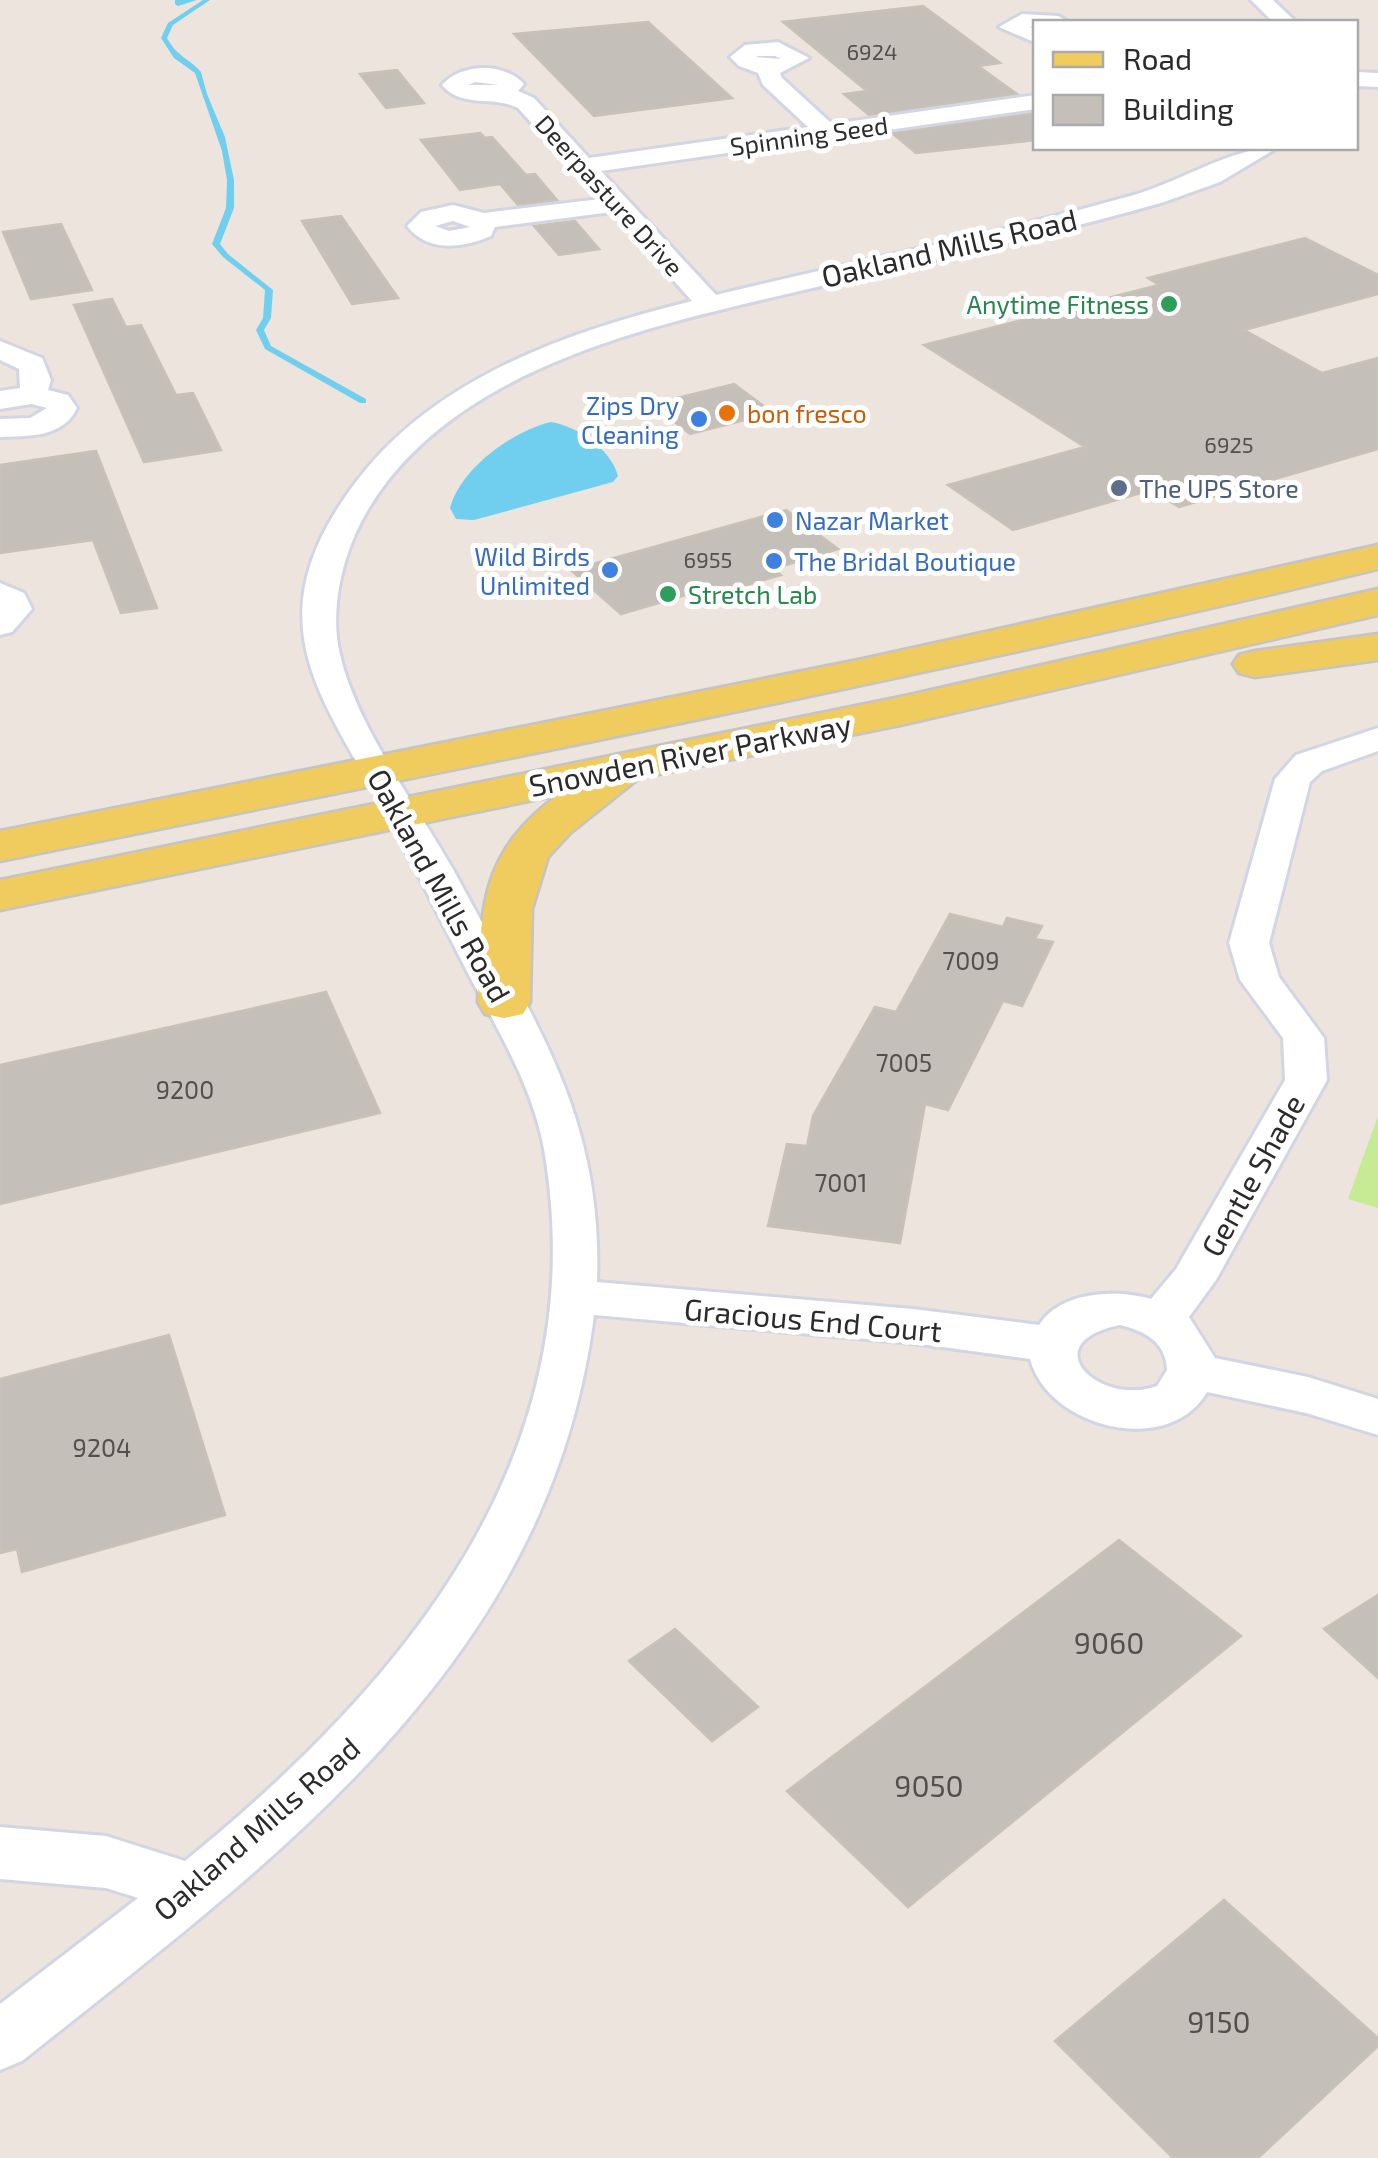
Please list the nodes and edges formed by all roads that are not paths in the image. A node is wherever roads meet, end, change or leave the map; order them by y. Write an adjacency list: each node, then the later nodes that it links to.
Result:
1 (1261, 0): 3 (street)
2 (1042, 20): 4 (street)
3 (1284, 20)
4 (1033, 35)
5 (768, 67): 8 (street)
6 (505, 91): 10 (street, Deerpasture Drive)
7 (1033, 102): 8 (street, Spinning Seed)
8 (828, 132): 10 (street, Spinning Seed)
9 (1261, 150): 13 (street, Oakland Mills Road)
10 (582, 166): 11 (street, Deerpasture Drive)
11 (617, 204): 12 (street); 13 (street, Deerpasture Drive)
12 (484, 221)
13 (710, 304): 26 (street, Oakland Mills Road)
14 (0, 349): 15 (street)
15 (32, 395): 16 (street); 17 (street)
16 (0, 400)
17 (0, 428)
18 (1378, 557): 26 (main road, Snowden River Parkway)
19 (0, 593): 21 (street)
20 (1378, 602): 23 (main road, Snowden River Parkway)
21 (0, 625)
22 (1378, 646): 23 (main road)
23 (904, 710): 25 (main road, Snowden River Parkway)
24 (1378, 740): 32 (street, Gentle Shade)
25 (630, 766): 27 (main road, Snowden River Parkway); 30 (main road)
26 (378, 770): 27 (street, Oakland Mills Road); 28 (main road, Snowden River Parkway)
27 (403, 811): 29 (main road, Snowden River Parkway); 30 (street, Oakland Mills Road)
28 (0, 846)
29 (0, 895)
30 (504, 1002): 31 (street, Oakland Mills Road)
31 (576, 1297): 33 (street, Gracious End Court); 37 (street, Oakland Mills Road)
32 (1160, 1320): 33 (street); 34 (street)
33 (1050, 1344): 34 (street)
34 (1194, 1371): 35 (street)
35 (1378, 1417)
36 (0, 1853): 37 (street)
37 (191, 1889): 38 (street, Oakland Mills Road)
38 (0, 2041)

